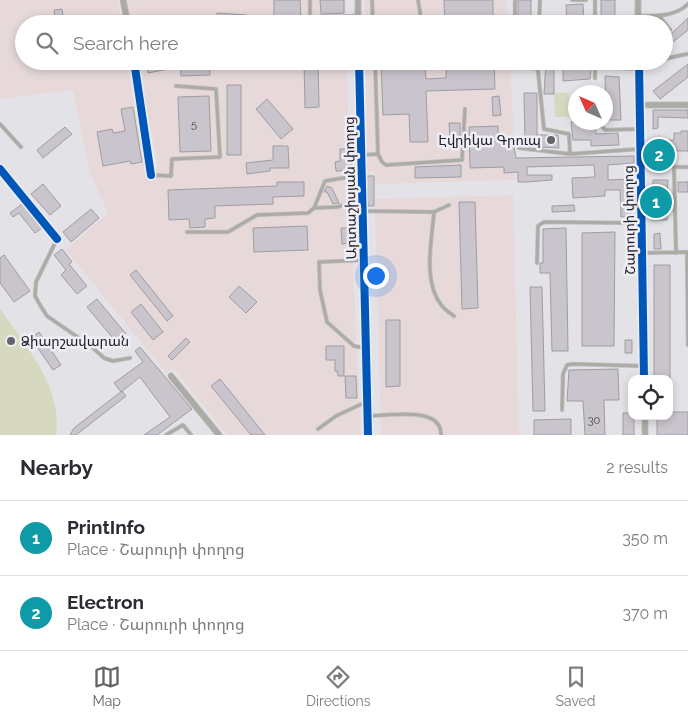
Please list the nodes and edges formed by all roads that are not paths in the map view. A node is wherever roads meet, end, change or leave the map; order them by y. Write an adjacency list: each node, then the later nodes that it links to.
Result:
1 (123, 0): 13 (street)
2 (310, 0): 14 (lane)
3 (358, 0): 15 (street)
4 (372, 0): 16 (lane)
5 (418, 0): 17 (lane)
6 (515, 0): 18 (lane)
7 (540, 0): 19 (lane)
8 (572, 0): 9 (lane)
9 (586, 0)
10 (595, 0): 20 (lane)
11 (638, 0): 21 (street)
12 (688, 4): 22 (lane)
13 (126, 15)
14 (310, 15)
15 (358, 15)
16 (373, 15)
17 (420, 15)
18 (515, 15)
19 (539, 15)
20 (595, 15)
21 (638, 15)
22 (663, 15)
23 (687, 54): 24 (lane)
24 (673, 57)
25 (135, 70): 47 (street)
26 (359, 70): 44 (street, Արտաշիսյան փողոց)
27 (374, 70): 42 (lane)
28 (538, 70): 43 (lane)
29 (595, 70): 31 (lane)
30 (639, 70): 33 (street, Շարուրի փողոց)
31 (595, 78)
32 (176, 86): 47 (lane)
33 (640, 105): 34 (street); 37 (street, Շարուրի փողոց)
34 (688, 105)
35 (465, 109): 42 (lane)
36 (0, 124): 39 (lane)
37 (640, 129): 38 (lane); 41 (street, Շարուրի փողոց)
38 (613, 130)
39 (21, 147)
40 (519, 148): 43 (lane)
41 (640, 149): 43 (lane); 54 (street, Շարուրի փողոց)
42 (378, 154): 44 (lane)
43 (570, 154)
44 (361, 155): 48 (street, Արտաշիսյան փողոց)
45 (688, 167): 59 (lane)
46 (0, 169): 56 (street)
47 (151, 175)
48 (362, 175): 49 (street, Արտաշիսյան փողոց); 51 (lane)
49 (362, 200): 51 (lane); 52 (street, Արտաշիսյան փողոց)
50 (448, 204): 53 (lane)
51 (314, 208): 55 (lane)
52 (363, 211): 53 (lane); 60 (street, Արտաշիսյան փողոց)
53 (434, 212): 62 (lane)
54 (642, 223): 58 (street, Շարուրի փողոց); 61 (lane)
55 (187, 232)
56 (57, 239): 65 (lane)
57 (687, 252): 59 (lane); 63 (lane)
58 (642, 253): 59 (lane); 66 (street, Շարուրի փողոց)
59 (676, 253)
60 (364, 260): 64 (street, Արտաշիսյան փողոց); 64 (lane)
61 (537, 263)
62 (454, 316)
63 (688, 345)
64 (366, 348): 69 (street, Արտաշիսյան փողոց)
65 (130, 358)
66 (644, 366): 67 (street, Շարուրի փողոց); 70 (lane)
67 (644, 375)
68 (171, 376): 76 (street)
69 (367, 402): 71 (street, Արտաշիսյան փողոց); 73 (lane)
70 (562, 410)
71 (367, 416): 77 (street, Արտաշիսյան փողոց); 78 (lane)
72 (645, 420): 79 (street)
73 (318, 429)
74 (166, 435): 75 (lane)
75 (191, 435)
76 (219, 435)
77 (368, 435)
78 (441, 435)
79 (646, 435)

